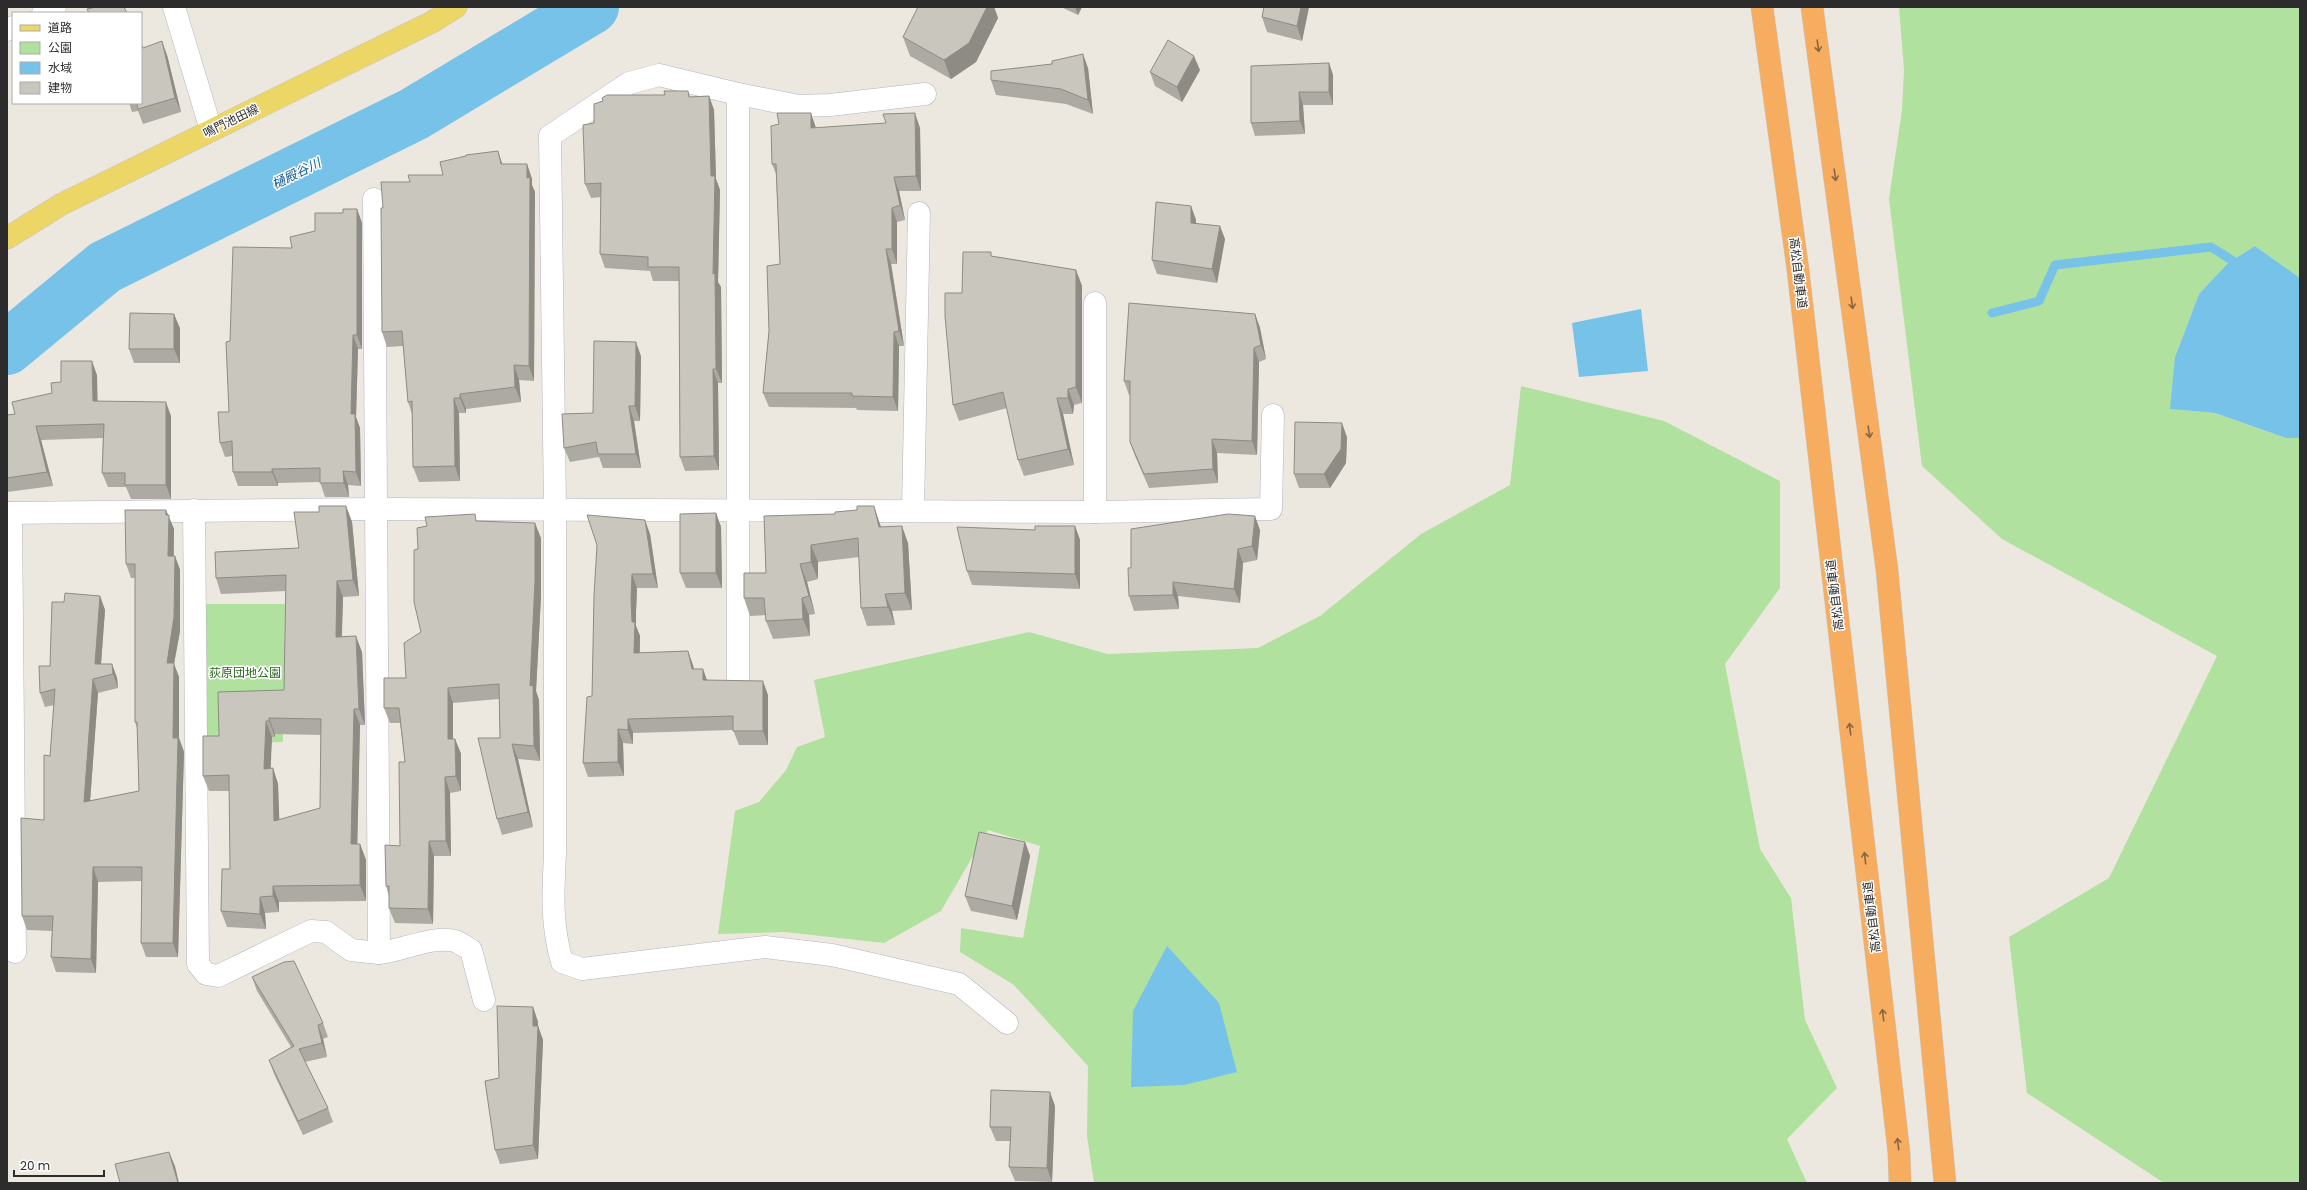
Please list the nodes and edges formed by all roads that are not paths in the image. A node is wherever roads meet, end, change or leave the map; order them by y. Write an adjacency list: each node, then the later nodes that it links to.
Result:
1 (55, 7): 6 (street)
2 (174, 7): 9 (street)
3 (456, 7): 9 (main road, 鳴門池田線)
4 (1762, 7): 27 (highway, 高松自動車道, one-way to 4)
5 (1812, 7): 28 (highway, one-way to 28)
6 (45, 12)
7 (738, 94): 8 (street); 15 (street); 18 (street)
8 (925, 94)
9 (211, 130): 12 (main road, 鳴門池田線)
10 (374, 199): 16 (street)
11 (919, 213): 19 (street)
12 (7, 238)
13 (1096, 303): 20 (street)
14 (1273, 415): 20 (street)
15 (555, 508): 16 (street); 18 (street); 26 (street)
16 (375, 509): 17 (street); 24 (street)
17 (194, 510): 21 (street); 24 (street)
18 (737, 510): 19 (street); 22 (street)
19 (913, 510): 20 (street)
20 (1096, 512)
21 (9, 513): 23 (street)
22 (738, 681)
23 (15, 952)
24 (379, 953): 25 (street)
25 (484, 1000)
26 (1007, 1023)
27 (1900, 1183)
28 (1946, 1183)

